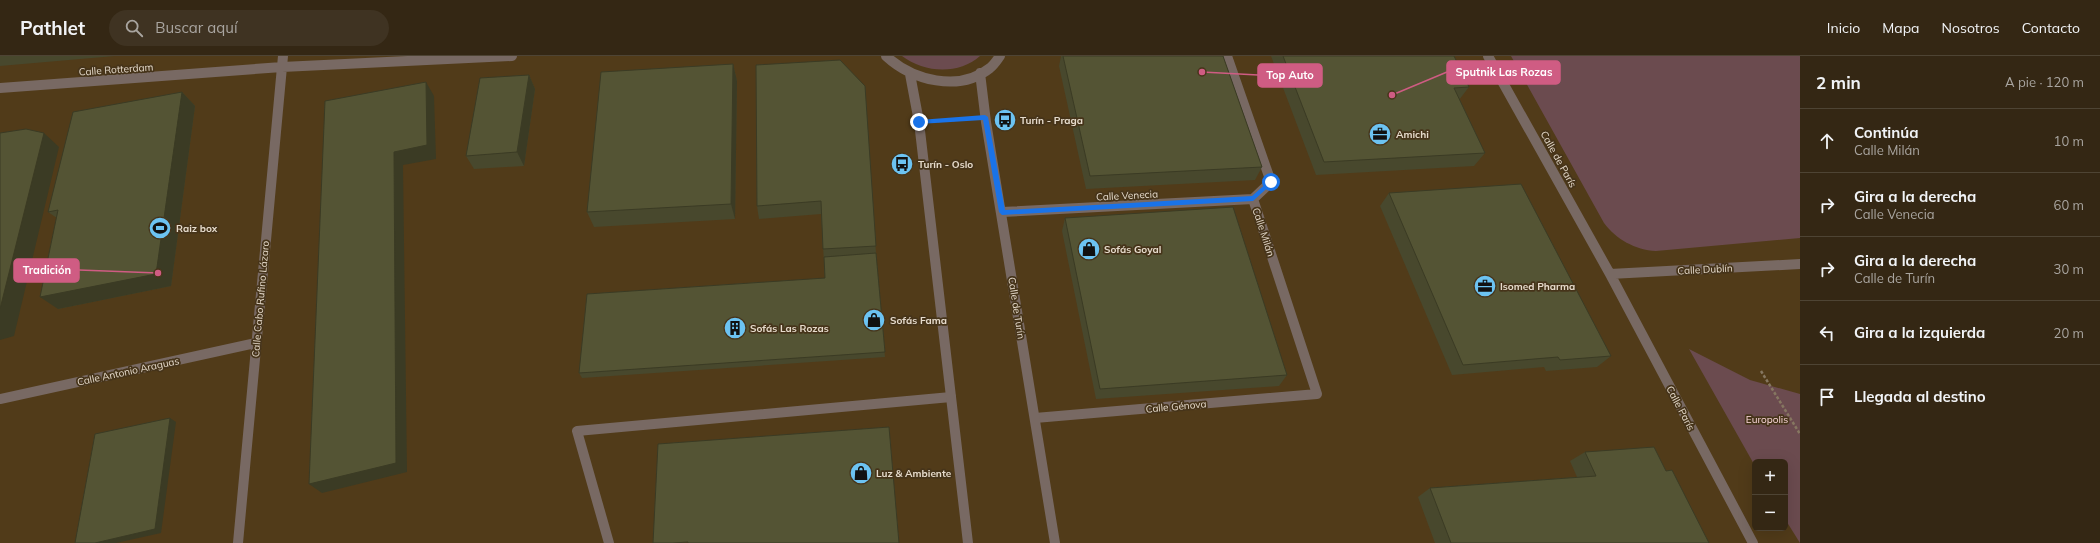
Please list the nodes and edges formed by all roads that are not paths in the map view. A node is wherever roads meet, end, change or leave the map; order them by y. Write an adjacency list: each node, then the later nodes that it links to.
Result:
1 (282, 56): 7 (street, Calle Cabo Rufino Lázaro)
2 (512, 56): 7 (street, Calle Rotterdam)
3 (886, 56): 9 (street)
4 (1000, 56): 8 (street)
5 (1227, 56): 11 (street, Calle Milán)
6 (1488, 56): 14 (street, Calle de París)
7 (282, 67): 10 (street, Calle Rotterdam); 15 (street, Calle Cabo Rufino Lázaro)
8 (980, 73): 9 (street); 12 (street, Calle de Turín)
9 (910, 74): 17 (street)
10 (0, 88)
11 (1253, 198): 12 (street, Calle Venecia); 16 (street, Calle Milán)
12 (1002, 212): 19 (street, Calle de Turín)
13 (1800, 264): 14 (street, Calle Dublín)
14 (1610, 274): 24 (street, Calle París)
15 (256, 343): 18 (street, Calle Antonio Araguas); 20 (street, Calle Cabo Rufino Lázaro)
16 (1317, 394): 19 (street, Calle Génova)
17 (951, 397): 21 (street); 22 (street)
18 (0, 398)
19 (1035, 418): 23 (street, Calle de Turín)
20 (238, 543)
21 (609, 543)
22 (968, 543)
23 (1056, 543)
24 (1754, 543)

